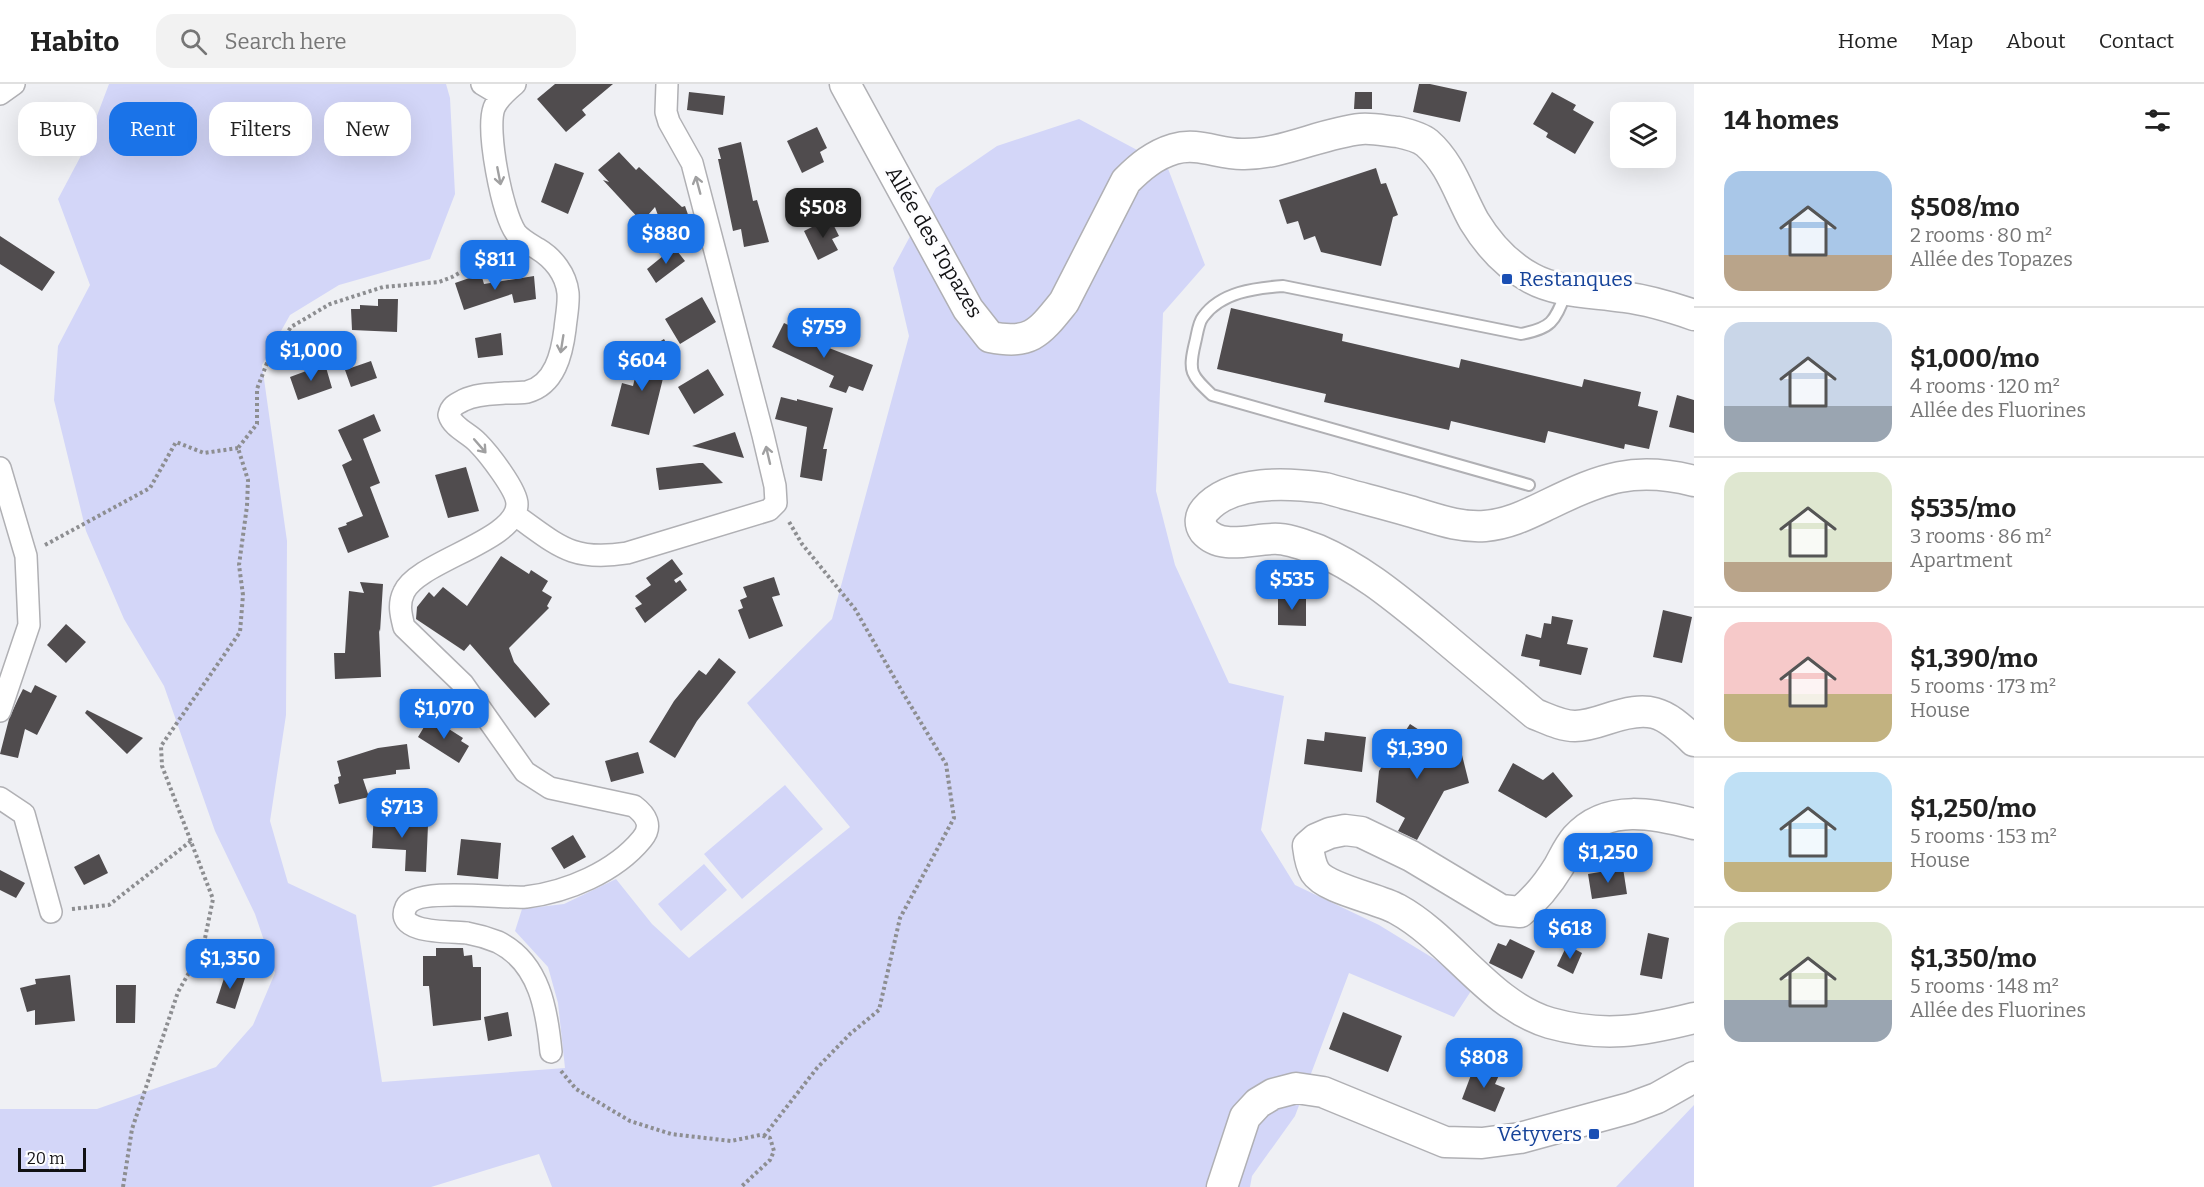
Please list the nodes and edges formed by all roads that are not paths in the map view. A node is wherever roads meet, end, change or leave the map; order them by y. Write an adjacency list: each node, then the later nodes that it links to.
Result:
1 (14, 84): 6 (street)
2 (482, 84): 5 (street)
3 (668, 84): 12 (street, one-way to 3)
4 (845, 84): 7 (main road, Allée des Topazes)
5 (508, 90): 12 (street, one-way to 12)
6 (0, 94)
7 (1567, 289): 8 (main road, Allée des Topazes); 11 (lane)
8 (1694, 315)
9 (0, 468): 13 (street)
10 (1694, 482): 14 (main road)
11 (1530, 485)
12 (515, 515): 19 (street)
13 (0, 711)
14 (1694, 741)
15 (0, 798): 17 (street)
16 (1694, 824): 18 (main road)
17 (51, 912)
18 (1694, 1018)
19 (551, 1052)
20 (1694, 1077): 21 (main road)
21 (1222, 1187)

